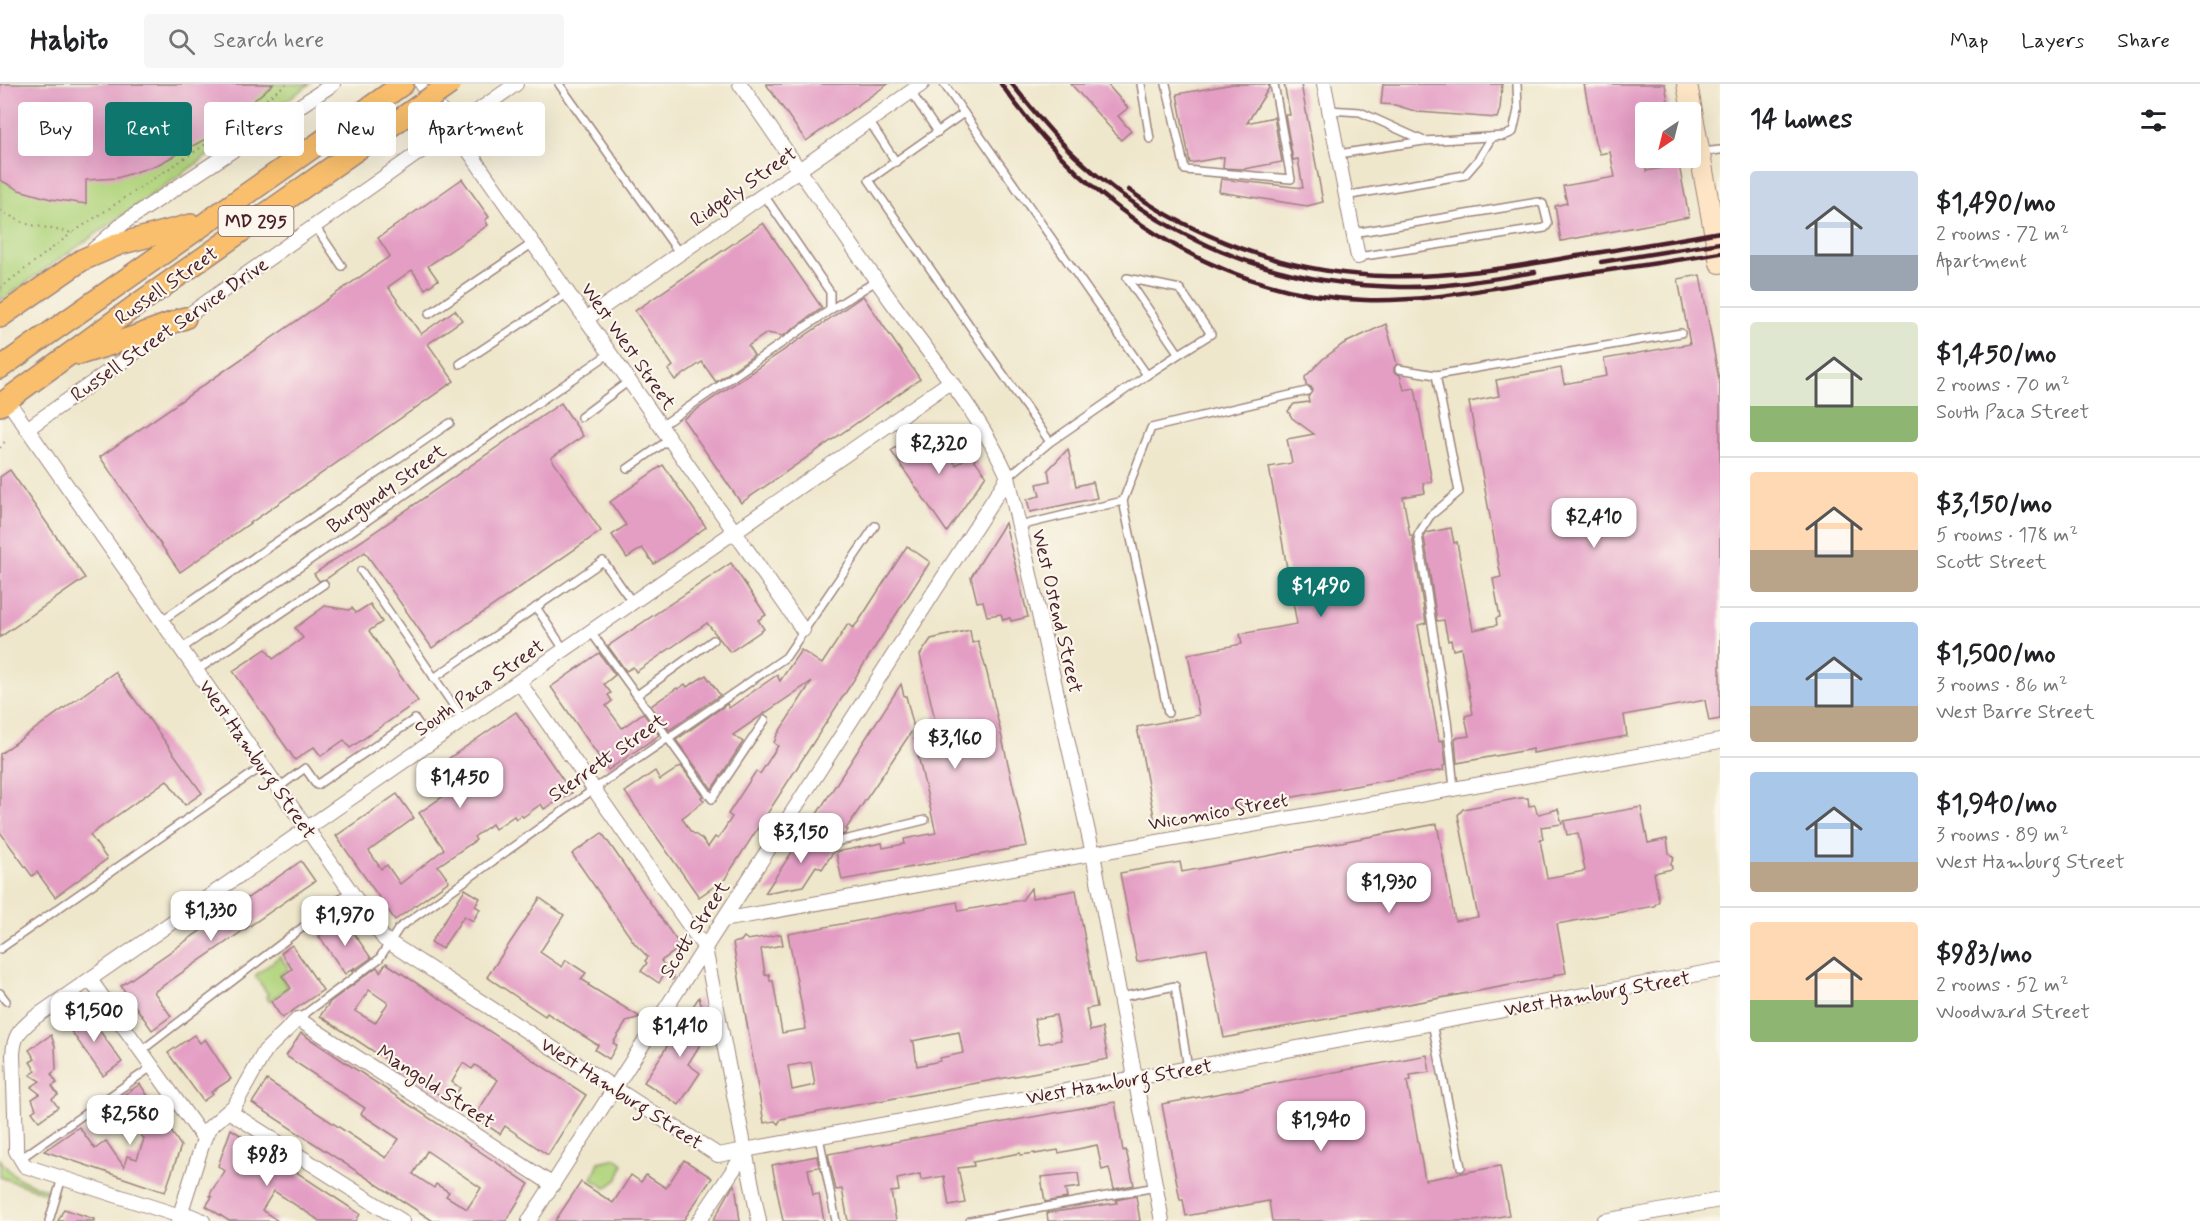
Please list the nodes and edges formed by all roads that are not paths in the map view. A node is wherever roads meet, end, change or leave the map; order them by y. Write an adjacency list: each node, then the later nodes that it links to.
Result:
1 (333, 84): 42 (street)
2 (403, 84): 36 (main road, Russell Street / MD 295)
3 (422, 84): 16 (street, West West Street)
4 (450, 84): 55 (main road, Russell Street / MD 295, bridge)
5 (516, 84): 17 (street, Russell Street Service Drive)
6 (560, 84): 40 (lane)
7 (740, 84): 33 (street, West Ostend Street)
8 (944, 84): 20 (lane)
9 (1141, 84): 24 (lane)
10 (1166, 84): 11 (lane)
11 (1274, 84)
12 (1324, 84): 19 (street)
13 (1517, 84): 23 (lane)
14 (1687, 84): 18 (street)
15 (916, 88): 21 (street, Ridgely Street); 22 (lane)
16 (434, 102)
17 (491, 102)
18 (1690, 102)
19 (1328, 110): 25 (lane); 28 (street)
20 (964, 113): 22 (lane); 59 (lane)
21 (869, 121): 32 (lane); 33 (street, Ridgely Street)
22 (938, 132): 32 (lane)
23 (1492, 137): 25 (lane); 35 (lane)
24 (1150, 139)
25 (1424, 141): 28 (lane)
26 (1720, 150): 27 (lane)
27 (1701, 152)
28 (1336, 154): 35 (street)
29 (415, 156): 37 (street, Russell Street Service Drive)
30 (472, 156): 39 (street, West West Street)
31 (1701, 158): 43 (street)
32 (896, 162): 70 (lane)
33 (799, 170): 34 (street, Ridgely Street); 45 (street, West Ostend Street)
34 (764, 195): 40 (street, Ridgely Street); 47 (lane)
35 (1345, 196): 38 (street)
36 (208, 220): 42 (main road); 57 (main road, Russell Street / MD 295)
37 (315, 226): 44 (lane); 50 (street, Russell Street Service Drive)
38 (1353, 233): 41 (street); 41 (lane)
39 (533, 243): 46 (street, West West Street); 48 (lane)
40 (680, 254): 51 (street, Ridgely Street)
41 (1358, 257)
42 (82, 260): 49 (main road)
43 (1720, 263)
44 (342, 266)
45 (876, 280): 47 (lane); 62 (street, West Ostend Street)
46 (568, 293): 51 (street, West West Street); 56 (lane)
47 (830, 310): 67 (lane)
48 (429, 314)
49 (0, 317)
50 (185, 318): 55 (main road); 68 (street, Russell Street Service Drive)
51 (586, 319): 53 (street, West West Street)
52 (1681, 333): 60 (lane)
53 (610, 353): 61 (street, West West Street); 85 (lane, Burgundy Street)
54 (1179, 354): 54 (lane); 59 (lane)
55 (64, 358): 64 (main road, Russell Street / MD 295)
56 (460, 364)
57 (0, 368)
58 (1399, 369): 60 (lane)
59 (1148, 375): 70 (lane)
60 (1436, 375): 99 (lane)
61 (629, 381): 65 (lane); 67 (street, West West Street)
62 (950, 382): 72 (street, West Ostend Street); 76 (street, South Paca Street)
63 (1307, 391): 73 (lane)
64 (2, 399): 68 (street, West Hamburg Street)
65 (581, 417)
66 (450, 423): 81 (lane)
67 (661, 426): 69 (street, West West Street)
68 (27, 429): 81 (street, West Hamburg Street)
69 (670, 439): 71 (lane); 76 (street, West West Street)
70 (1050, 442): 72 (lane)
71 (627, 469)
72 (1008, 477): 75 (street, West Ostend Street); 101 (street, Scott Street)
73 (1123, 501): 75 (lane); 91 (lane)
74 (875, 526): 82 (lane, Sterrett Street)
75 (1019, 526): 104 (street, West Ostend Street)
76 (735, 532): 79 (street, South Paca Street); 82 (street, West West Street)
77 (361, 571): 88 (lane)
78 (324, 584): 87 (lane)
79 (633, 603): 80 (lane); 83 (street, South Paca Street)
80 (536, 607): 86 (lane); 88 (lane)
81 (161, 621): 85 (street, West Hamburg Street)
82 (803, 630): 94 (lane, Sterrett Street)
83 (591, 632): 86 (street, South Paca Street); 90 (lane)
84 (713, 640): 90 (lane)
85 (181, 650): 87 (street, West Hamburg Street)
86 (565, 651): 89 (street, South Paca Street)
87 (196, 671): 97 (street, West Hamburg Street)
88 (434, 678): 93 (lane)
89 (519, 682): 93 (street, South Paca Street); 100 (street)
90 (637, 695): 94 (lane)
91 (1168, 713)
92 (765, 720): 94 (lane)
93 (464, 721): 96 (street, South Paca Street)
94 (668, 738): 100 (lane, Sterrett Street)
95 (1720, 741): 99 (street, Wicomico Street)
96 (432, 743): 98 (lane); 103 (street, South Paca Street)
97 (263, 766): 98 (street, West Hamburg Street); 109 (lane)
98 (278, 788): 103 (street, West Hamburg Street)
99 (1454, 788): 104 (street, Wicomico Street)
100 (594, 789): 107 (lane, Sterrett Street); 108 (street)
101 (790, 816): 102 (lane); 106 (street, Scott Street)
102 (925, 820)
103 (308, 830): 105 (street, West Hamburg Street); 111 (street, South Paca Street)
104 (1094, 854): 106 (street, Wicomico Street); 113 (street, West Ostend Street)
105 (350, 891): 107 (street, West Hamburg Street); 117 (lane)
106 (723, 920): 108 (street, Scott Street)
107 (390, 943): 115 (lane, Sterrett Street); 121 (street, West Hamburg Street)
108 (705, 948): 121 (street, Scott Street); 125 (street)
109 (0, 949)
110 (1720, 970): 116 (street, West Hamburg Street)
111 (91, 981): 117 (street); 126 (street, South Paca Street)
112 (0, 993): 114 (lane)
113 (1121, 997): 119 (lane); 120 (street, West Ostend Street)
114 (6, 1001)
115 (298, 1019): 122 (street, Sterrett Street); 129 (street, Mangold Street)
116 (1432, 1023): 119 (street, West Hamburg Street); 127 (lane)
117 (141, 1051): 118 (street)
118 (153, 1066): 124 (street); 126 (lane)
119 (1188, 1069): 120 (street, West Hamburg Street)
120 (1136, 1078): 123 (street, West Hamburg Street); 130 (street, West Ostend Street)
121 (615, 1088): 125 (street, West Hamburg Street); 129 (street, Scott Street)
122 (230, 1112): 124 (street, Sterrett Street); 136 (street)
123 (819, 1137): 125 (street, West Hamburg Street); 140 (lane)
124 (204, 1139): 132 (street)
125 (746, 1150): 138 (street); 139 (street)
126 (20, 1159): 128 (street)
127 (1461, 1167)
128 (63, 1178): 132 (street); 134 (lane)
129 (552, 1185): 137 (street, Scott Street)
130 (1157, 1187): 141 (lane); 142 (street, West Ostend Street)
131 (1720, 1200): 133 (street)
132 (179, 1218): 135 (street)
133 (1635, 1218): 143 (street)
134 (49, 1221)
135 (203, 1221)
136 (402, 1221)
137 (529, 1221)
138 (699, 1221)
139 (759, 1221)
140 (836, 1221)
141 (970, 1221)
142 (1162, 1221)
143 (1604, 1221)

